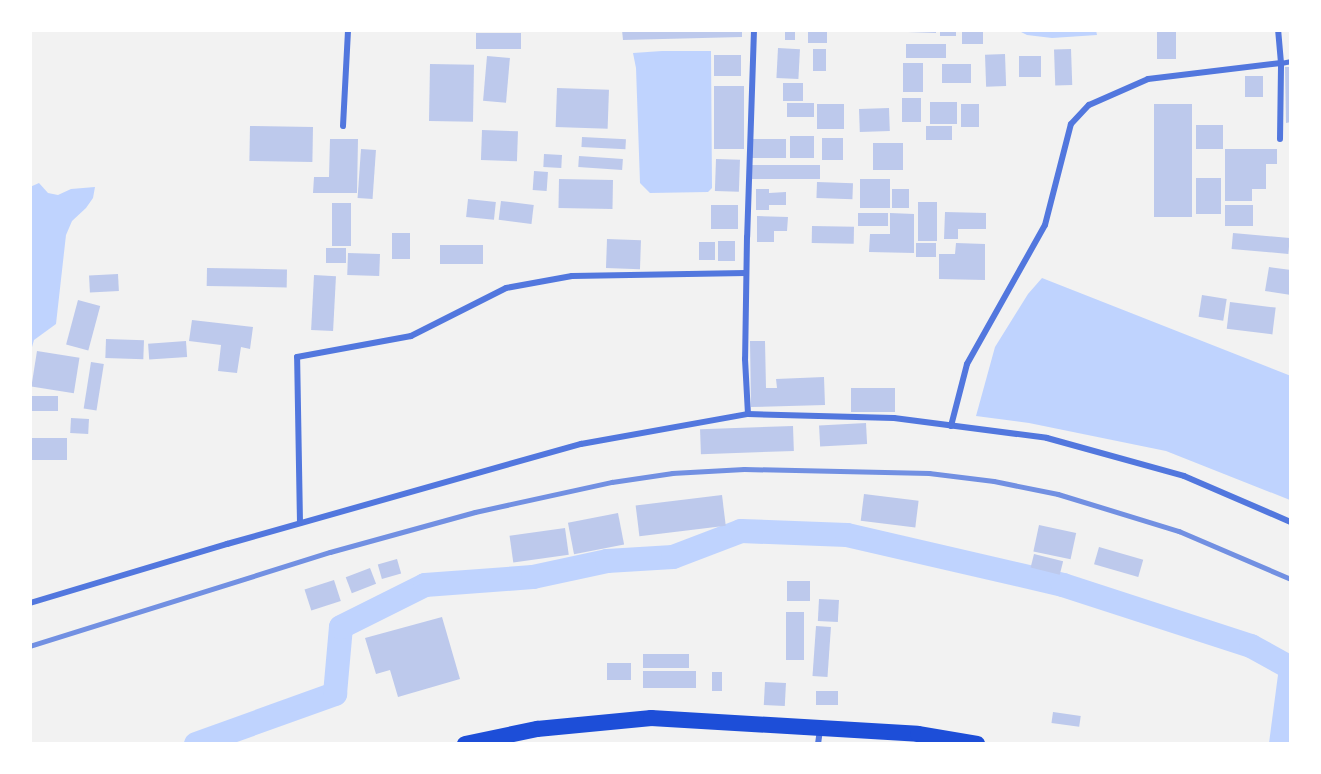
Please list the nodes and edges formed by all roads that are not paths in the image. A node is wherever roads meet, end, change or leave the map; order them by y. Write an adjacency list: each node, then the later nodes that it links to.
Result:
1 (348, 30): 6 (street)
2 (754, 30): 8 (street)
3 (1278, 30): 5 (street)
4 (1291, 61): 5 (lane)
5 (1281, 63): 7 (street); 10 (street)
6 (343, 126)
7 (1280, 139)
8 (746, 273): 9 (street); 12 (street)
9 (748, 414): 10 (street); 12 (street)
10 (951, 426): 11 (street)
11 (1291, 522)
12 (300, 524): 13 (street)
13 (30, 603)
14 (820, 727): 15 (highway); 16 (street); 17 (highway)
15 (465, 744)
16 (818, 744)
17 (977, 744)

